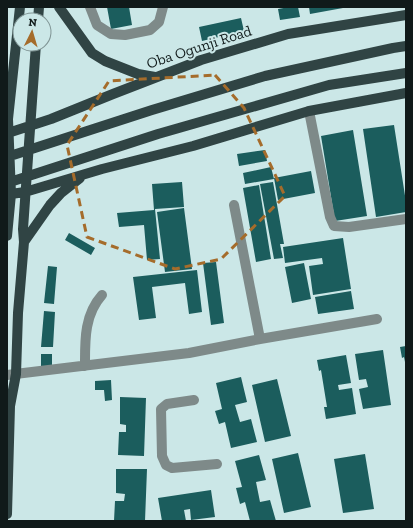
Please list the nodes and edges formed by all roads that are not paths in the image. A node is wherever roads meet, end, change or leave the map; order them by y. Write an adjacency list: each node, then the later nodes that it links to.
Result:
1 (20, 7): 10 (main road)
2 (59, 7): 9 (main road)
3 (90, 7): 4 (street)
4 (163, 7)
5 (406, 15): 9 (main road, Oba Ogunji Road)
6 (406, 46): 15 (main road)
7 (35, 52): 13 (main road)
8 (406, 73): 17 (main road)
9 (155, 77): 13 (main road, Oba Ogunji Road)
10 (10, 78): 14 (main road)
11 (406, 93): 12 (main road)
12 (309, 111): 16 (main road); 21 (street)
13 (30, 126): 14 (main road, Oba Ogunji Road); 18 (main road)
14 (8, 134): 19 (main road)
15 (7, 157)
16 (102, 169): 18 (main road); 23 (main road)
17 (7, 183)
18 (25, 192): 19 (main road); 23 (main road)
19 (11, 194): 22 (main road)
20 (234, 205): 26 (street)
21 (406, 219)
22 (7, 236)
23 (24, 242): 28 (main road)
24 (102, 295): 27 (street)
25 (377, 319): 26 (street)
26 (260, 339): 27 (street)
27 (85, 366): 28 (street)
28 (11, 374): 31 (main road)
29 (7, 389): 31 (main road)
30 (194, 400): 32 (street)
31 (10, 406): 33 (main road)
32 (218, 464)
33 (7, 514)

